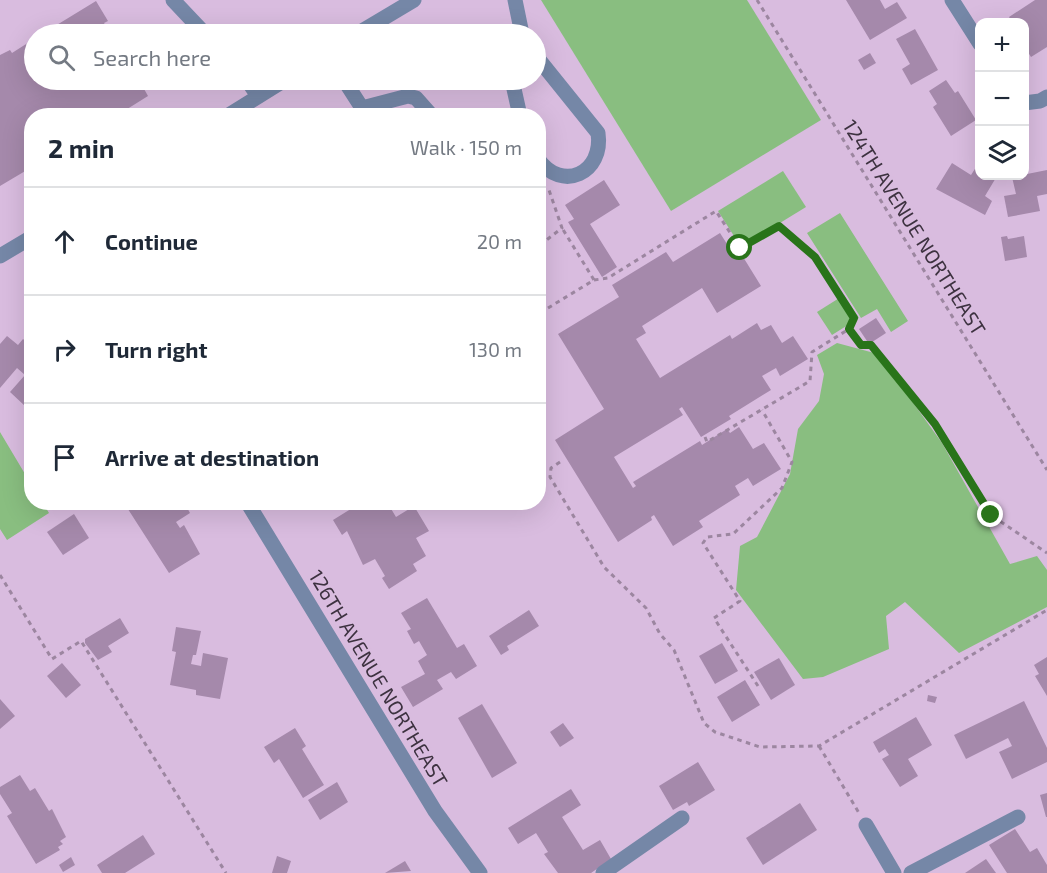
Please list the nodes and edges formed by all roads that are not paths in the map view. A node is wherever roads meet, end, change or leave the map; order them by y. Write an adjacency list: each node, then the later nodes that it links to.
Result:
1 (173, 0): 5 (street)
2 (515, 0): 7 (street)
3 (952, 0): 8 (street)
4 (409, 1): 6 (street)
5 (196, 24)
6 (373, 24)
7 (520, 24)
8 (975, 36)
9 (546, 68): 22 (street)
10 (254, 90): 14 (street)
11 (268, 90): 14 (street)
12 (350, 90): 18 (street)
13 (514, 90): 21 (street)
14 (258, 96): 17 (street)
15 (1047, 97): 16 (street)
16 (1029, 102)
17 (239, 108)
18 (361, 108)
19 (374, 108): 20 (street)
20 (425, 108)
21 (518, 108)
22 (546, 166)
23 (24, 242): 24 (street)
24 (0, 256)
25 (252, 510): 29 (street, 126TH AVENUE NORTHEAST)
26 (1018, 817): 32 (street)
27 (682, 818): 30 (street)
28 (866, 825): 31 (street)
29 (480, 873)
30 (603, 873)
31 (894, 873)
32 (911, 873)

